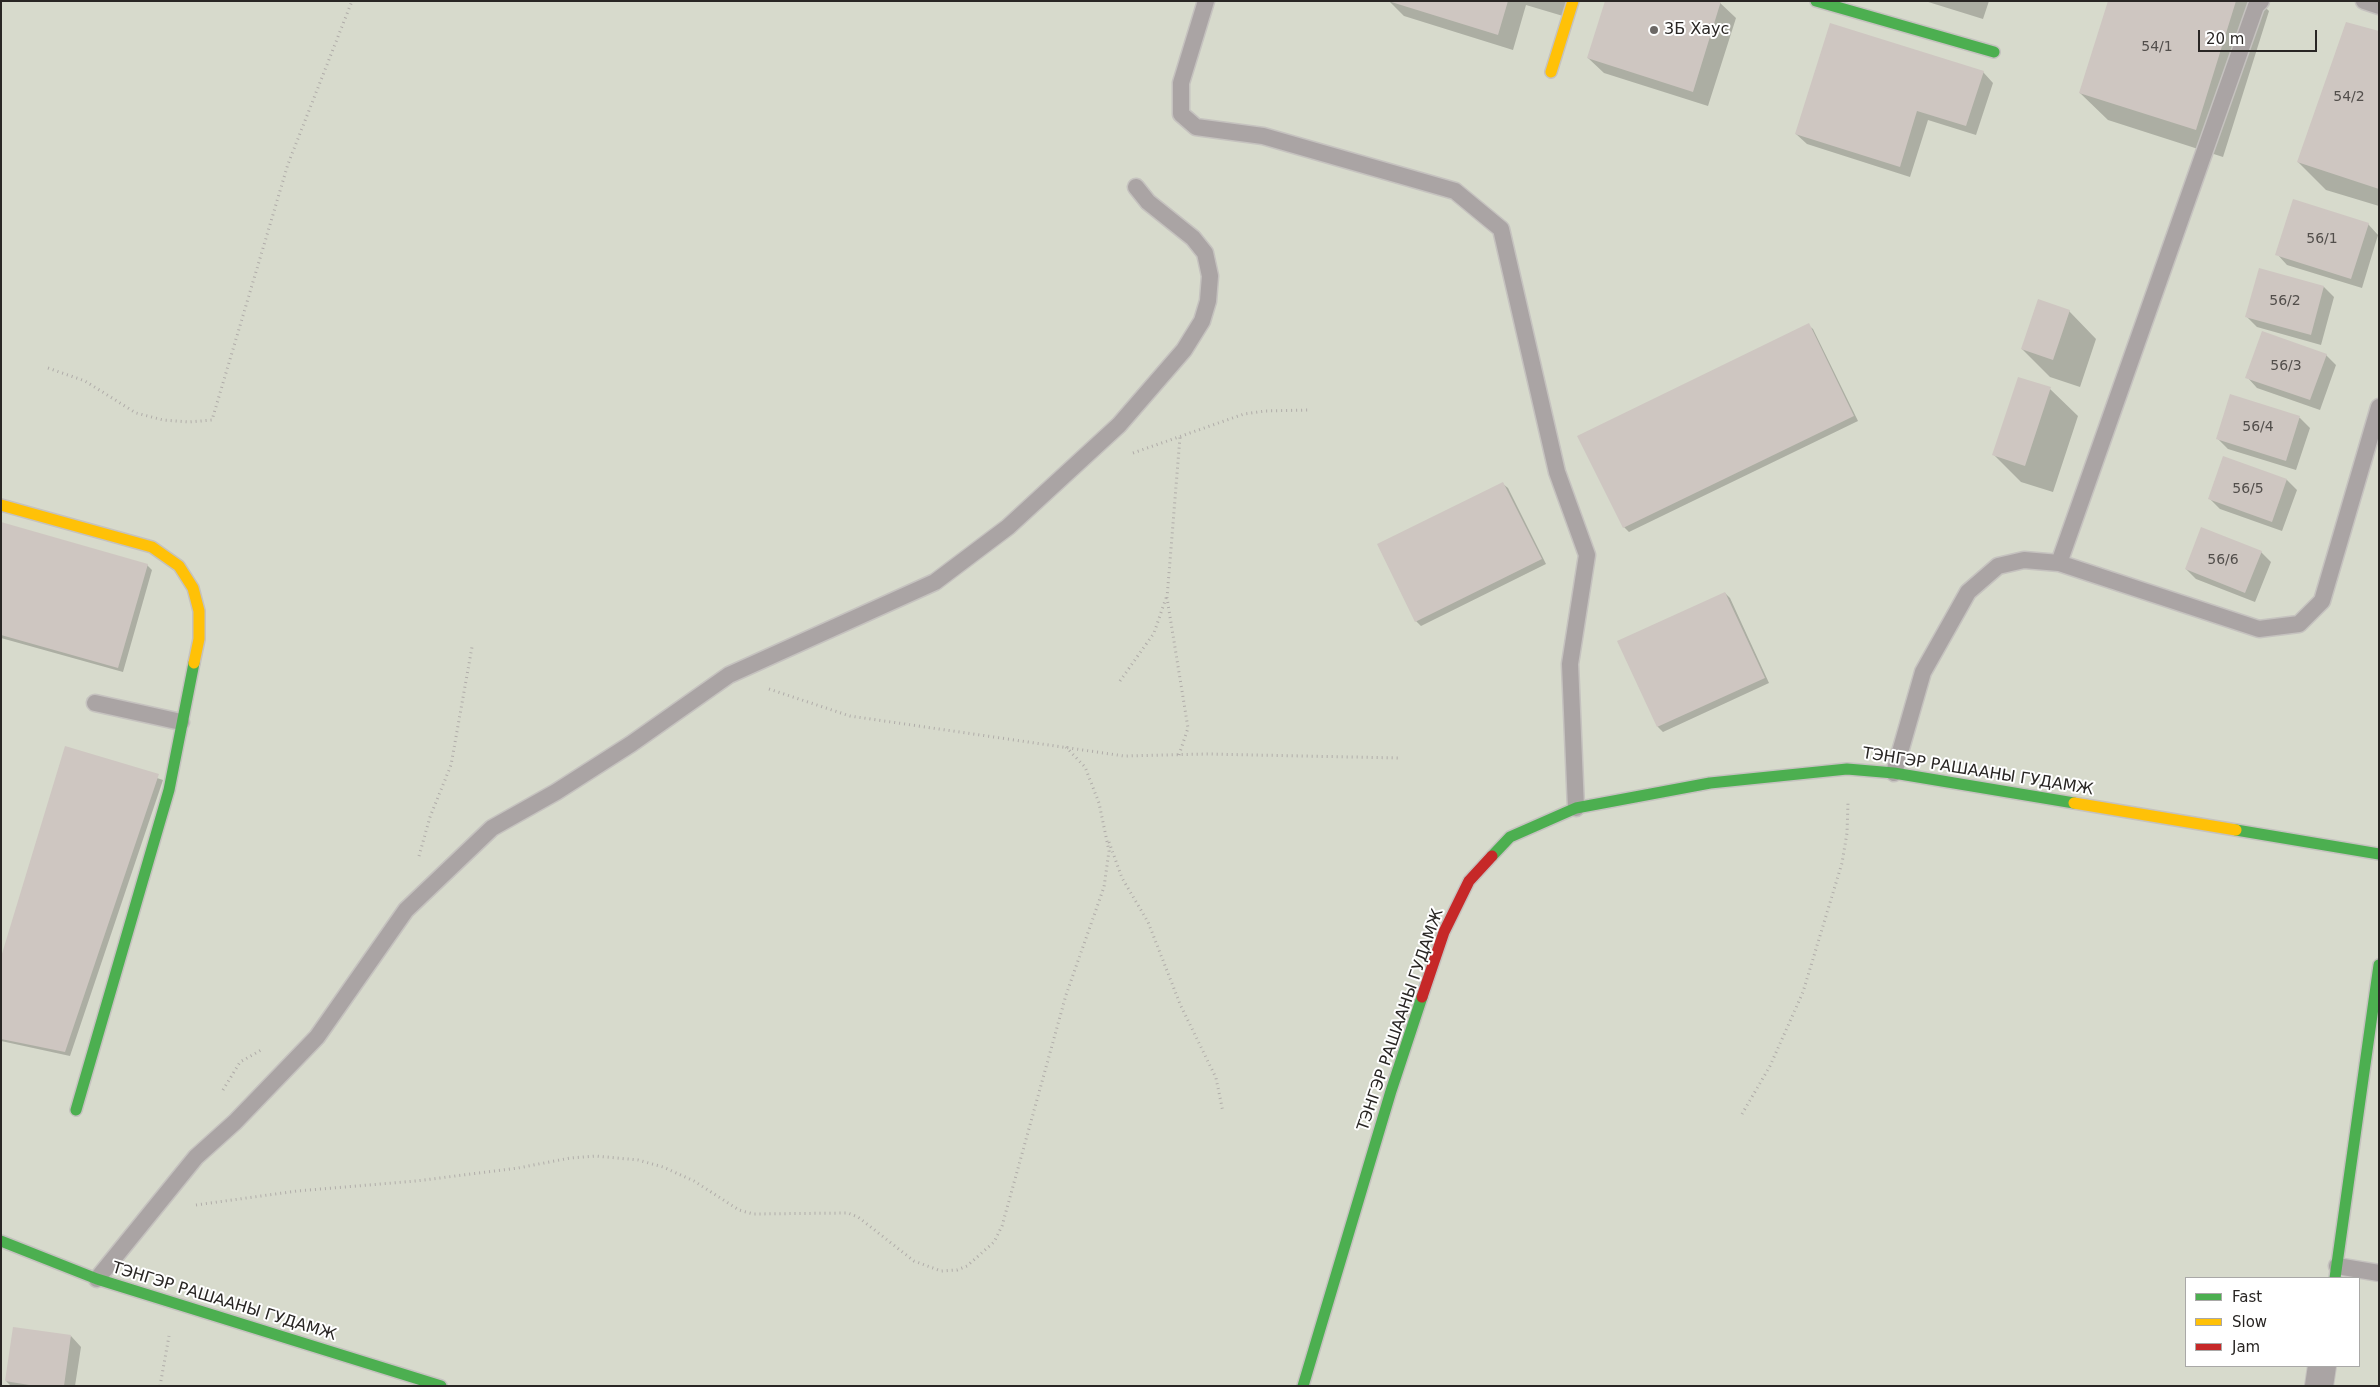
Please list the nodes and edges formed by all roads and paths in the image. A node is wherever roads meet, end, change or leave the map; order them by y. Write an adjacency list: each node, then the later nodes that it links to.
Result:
1 (352, 1): 11 (path)
2 (1206, 1): 29 (lane)
3 (1573, 1): 9 (street)
4 (1816, 1): 8 (street)
5 (2261, 1): 17 (lane)
6 (2364, 1): 7 (lane)
7 (2379, 6)
8 (1994, 52)
9 (1551, 72)
10 (1136, 187): 20 (lane)
11 (48, 368)
12 (2379, 407): 17 (lane)
13 (1308, 410): 14 (path)
14 (1180, 437): 15 (path); 18 (path)
15 (1125, 456)
16 (1, 505): 23 (street)
17 (2059, 563): 28 (lane)
18 (1167, 598): 21 (path); 25 (path)
19 (472, 648): 32 (path)
20 (729, 675): 24 (path); 32 (lane)
21 (1120, 681)
22 (95, 703): 23 (lane)
23 (181, 722): 34 (street)
24 (1066, 747): 25 (path); 30 (path)
25 (1179, 756): 26 (path)
26 (1400, 758)
27 (1847, 769): 28 (street, ТЭНГЭР РАШААНЫ ГУДАМЖ); 29 (street, ТЭНГЭР РАШААНЫ ГУДАМЖ); 36 (path)
28 (1894, 773): 31 (street, ТЭНГЭР РАШААНЫ ГУДАМЖ)
29 (1576, 808): 46 (street, ТЭНГЭР РАШААНЫ ГУДАМЖ)
30 (1106, 834): 35 (path); 37 (path)
31 (2379, 854)
32 (406, 910): 37 (lane)
33 (2379, 965): 39 (street)
34 (76, 1110)
35 (1224, 1112)
36 (1742, 1114)
37 (146, 1220): 41 (lane)
38 (1, 1241): 41 (street, ТЭНГЭР РАШААНЫ ГУДАМЖ)
39 (2336, 1272): 40 (lane)
40 (2379, 1273)
41 (96, 1280): 42 (street, ТЭНГЭР РАШААНЫ ГУДАМЖ)
42 (176, 1304): 44 (path); 45 (street, ТЭНГЭР РАШААНЫ ГУДАМЖ)
43 (2322, 1367): 47 (street)
44 (160, 1386)
45 (441, 1386)
46 (1303, 1386)
47 (2319, 1386)

